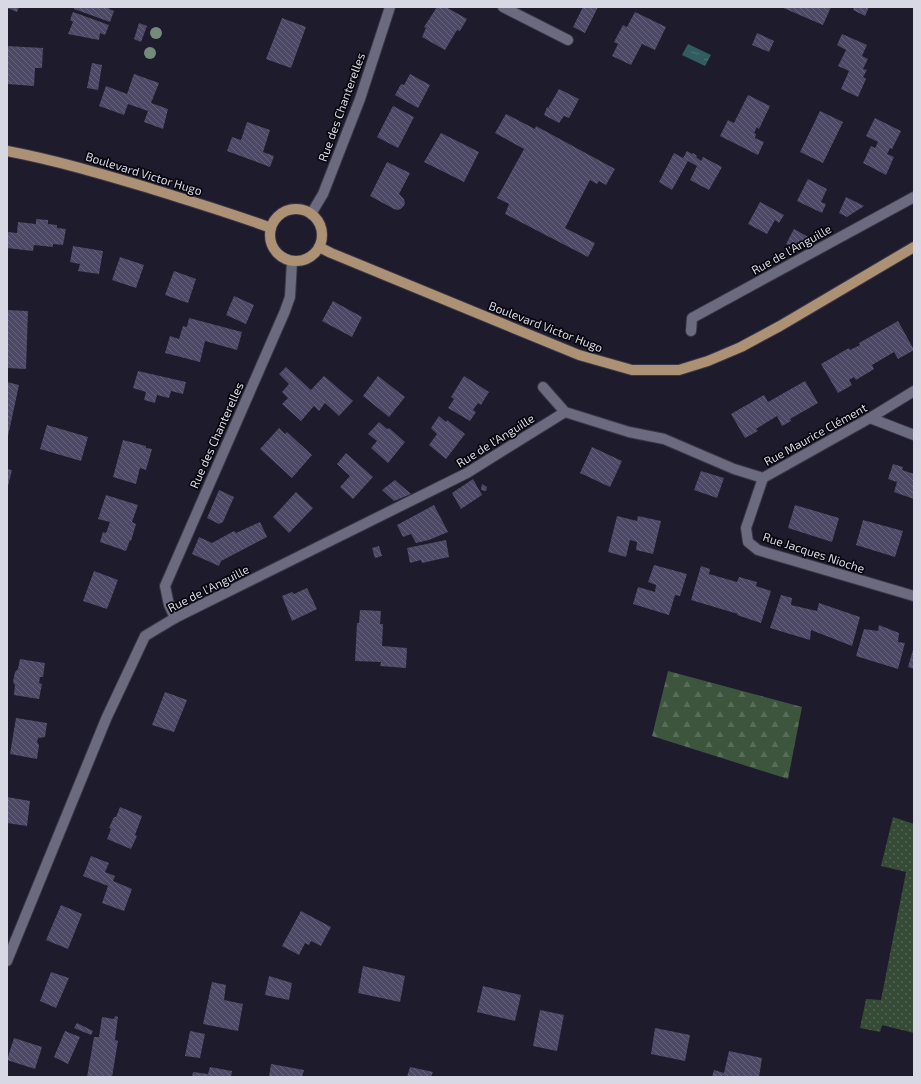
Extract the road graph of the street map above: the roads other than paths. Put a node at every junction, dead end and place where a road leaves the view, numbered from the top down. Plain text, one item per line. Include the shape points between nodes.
1 (390, 7) edge
2 (503, 7) edge
3 (568, 40) dead end
4 (7, 151) edge
5 (914, 197) edge
6 (311, 214) junction
7 (271, 228) junction
8 (319, 247) junction
9 (914, 247) edge
10 (292, 261) junction
11 (691, 331) dead end
12 (542, 387) dead end
13 (914, 391) edge
14 (565, 412) junction
15 (870, 418) junction
16 (914, 434) edge
17 (763, 478) junction
18 (914, 596) edge
19 (175, 618) junction
20 (7, 961) edge

1 - 6 street, Rue des Chanterelles via 360,99 323,194
2 - 3 street
4 - 7 main road, Boulevard Victor Hugo via 101,174
5 - 11 street, Rue de l'Anguille via 692,318
6 - 7 main road via 299,209 287,210 274,220
6 - 8 main road via 322,232
7 - 10 main road via 270,237 277,253
8 - 9 main road, Boulevard Victor Hugo via 578,355 632,370 679,370 741,347
8 - 10 main road via 308,258
10 - 19 street, Rue des Chanterelles via 290,297 285,311 165,586
12 - 14 street
13 - 15 street, Rue Maurice Clément
14 - 17 street, Rue Maurice Clément via 628,432 664,439 734,469
14 - 19 street, Rue de l'Anguille via 467,473
15 - 16 street
15 - 17 street, Rue Maurice Clément
17 - 18 street, Rue Jacques Nioche via 746,528 748,542 758,550
19 - 20 street, Rue de l'Anguille via 145,636 106,719

